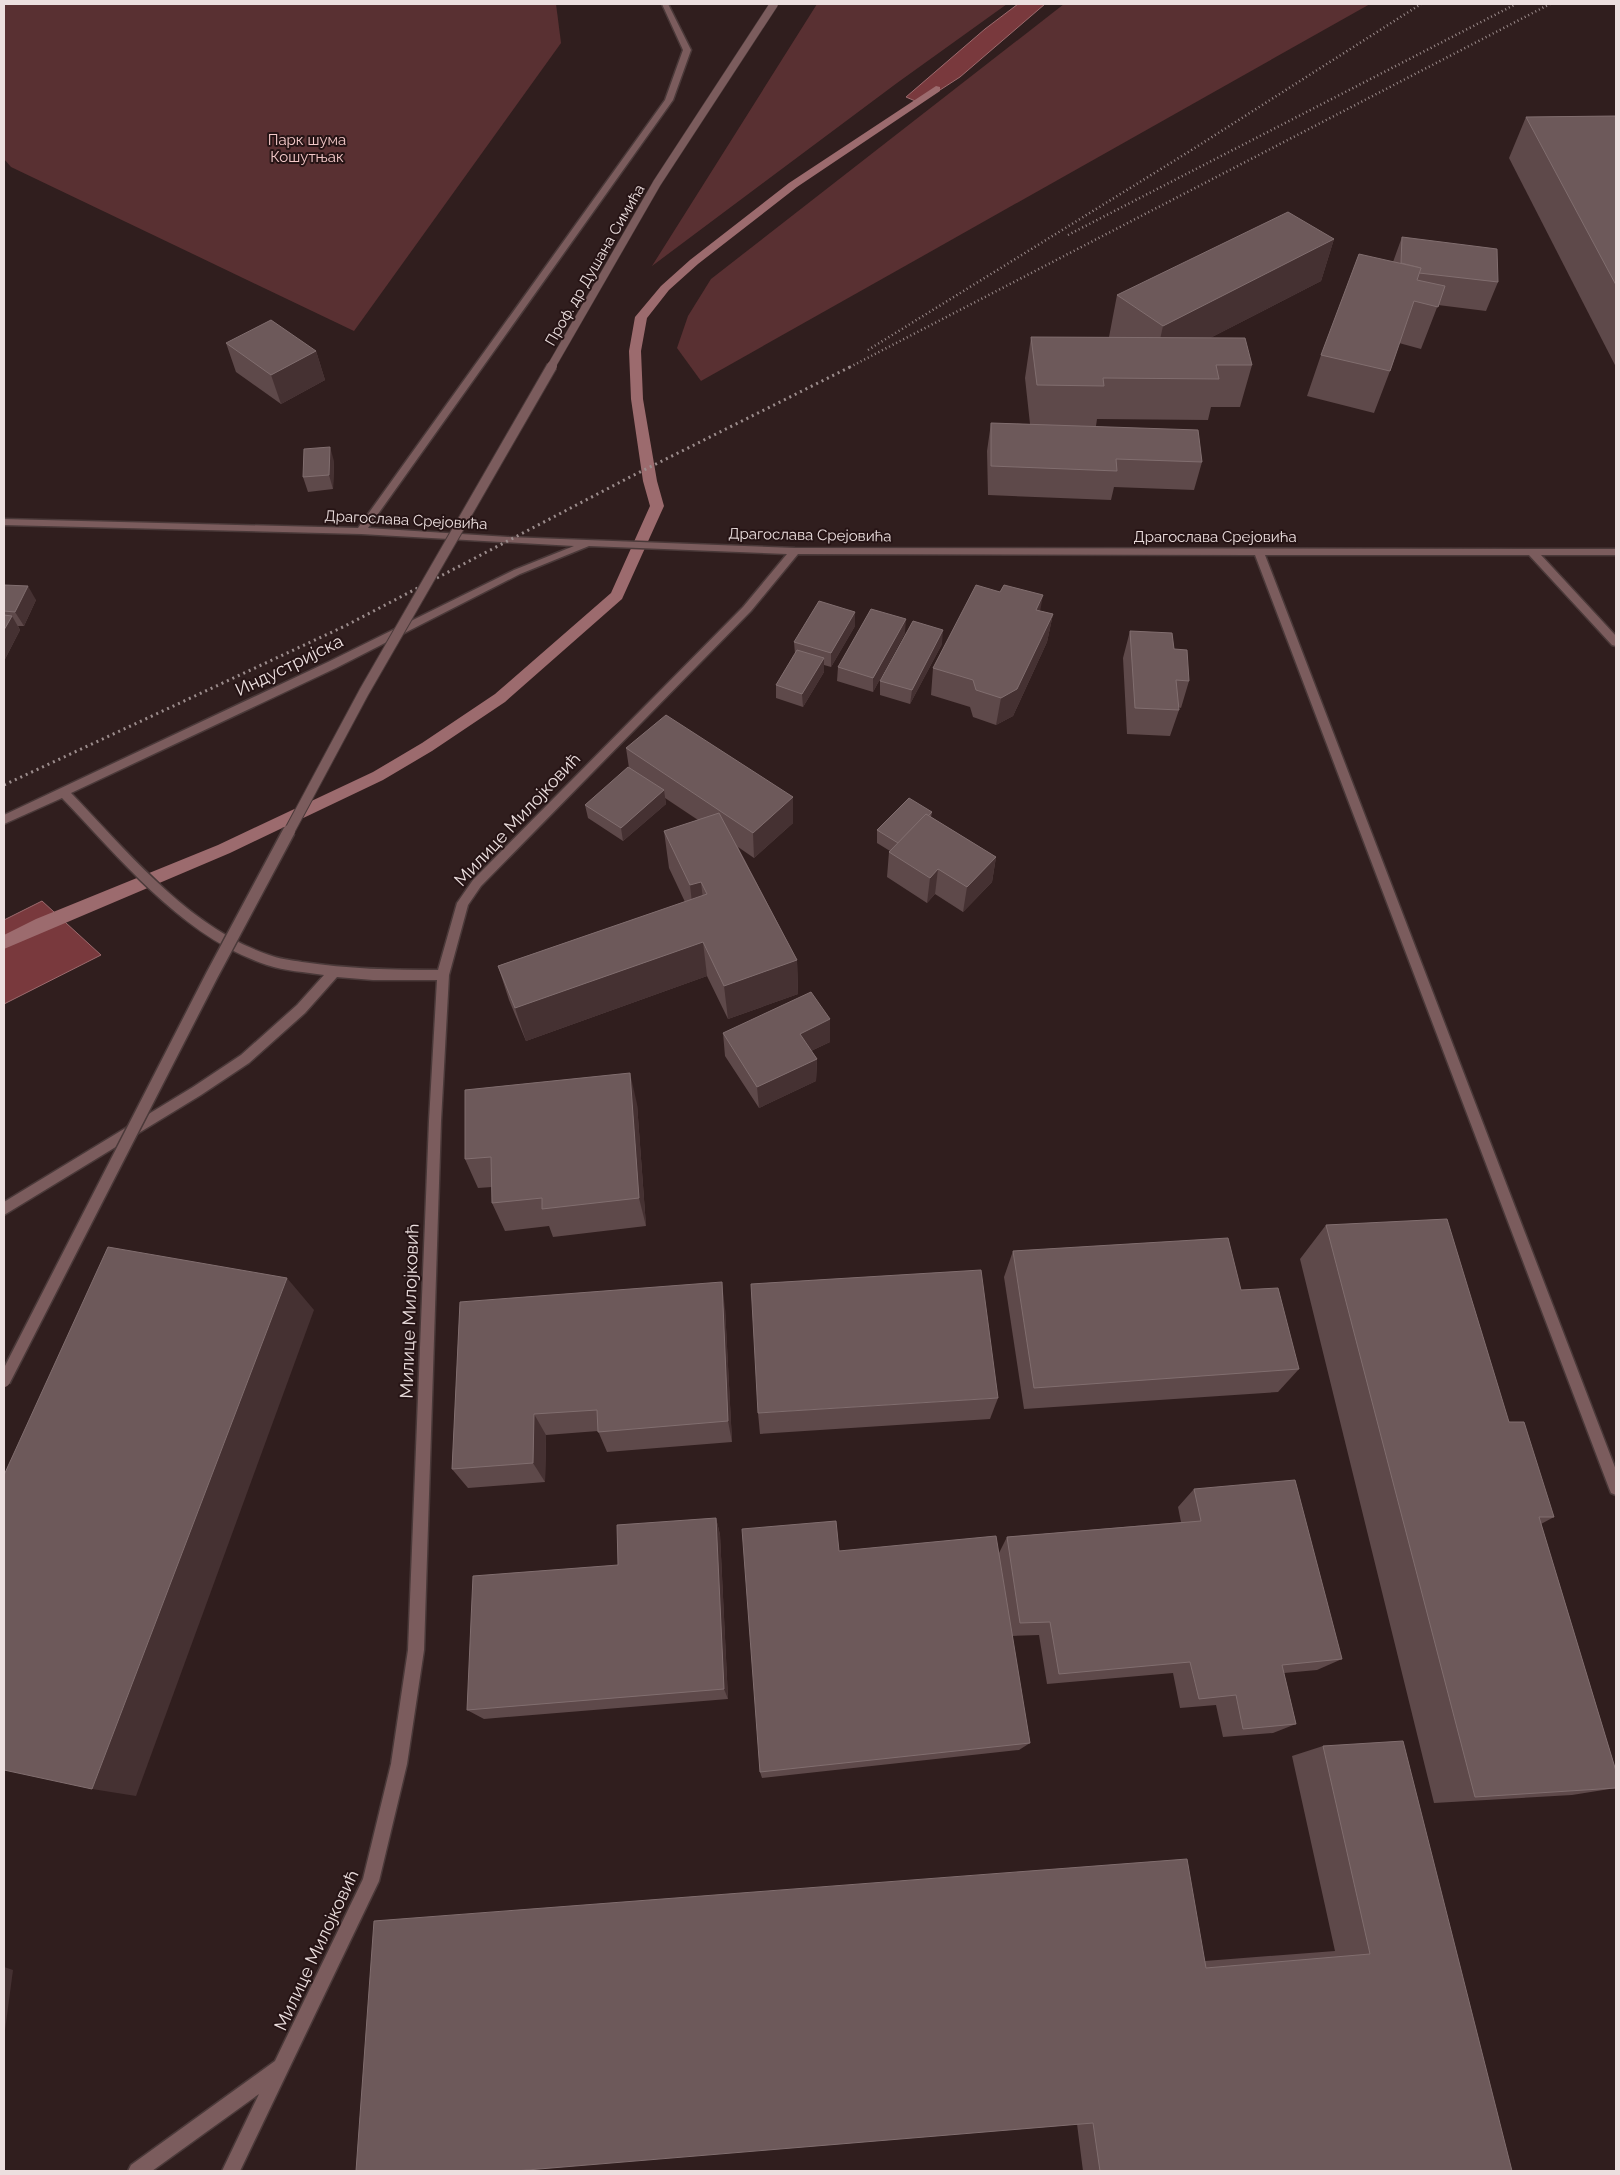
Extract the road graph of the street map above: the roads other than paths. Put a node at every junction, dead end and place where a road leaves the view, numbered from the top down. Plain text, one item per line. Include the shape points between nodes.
1 (665, 4) edge
2 (774, 4) edge
3 (4, 522) edge
4 (360, 531) junction
5 (590, 544) junction
6 (795, 551) junction
7 (1259, 552) junction
8 (1532, 552) junction
9 (1616, 552) edge
10 (1616, 642) edge
11 (63, 792) junction
12 (4, 820) edge
13 (334, 972) junction
14 (443, 975) junction
15 (4, 1209) edge
16 (4, 1381) edge
17 (1616, 1488) edge
18 (283, 2066) junction
19 (137, 2171) edge
20 (231, 2171) edge

1 - 4 street via 687,50 669,100
2 - 16 street, Проф. др Душана Симића, bridge via 658,183 364,692 212,975
3 - 4 street, Драгослава Срејовића
4 - 5 street, Драгослава Срејовића
5 - 6 street, Драгослава Срејовића
5 - 11 street, Индустријска via 517,572 332,665
6 - 7 street, Драгослава Срејовића
6 - 14 street, Милице Милојковић via 747,609 477,884 463,903
7 - 8 street, Драгослава Срејовића
7 - 17 street
8 - 9 street, Драгослава Срејовића
8 - 10 street
11 - 12 street, Индустријска
11 - 13 street via 168,900 216,934 244,951 270,961
13 - 14 street
13 - 15 street via 301,1009 245,1059 197,1092
14 - 18 street, Милице Милојковић via 416,1650 408,1707 399,1764 372,1881
18 - 19 street
18 - 20 street, Милице Милојковић

